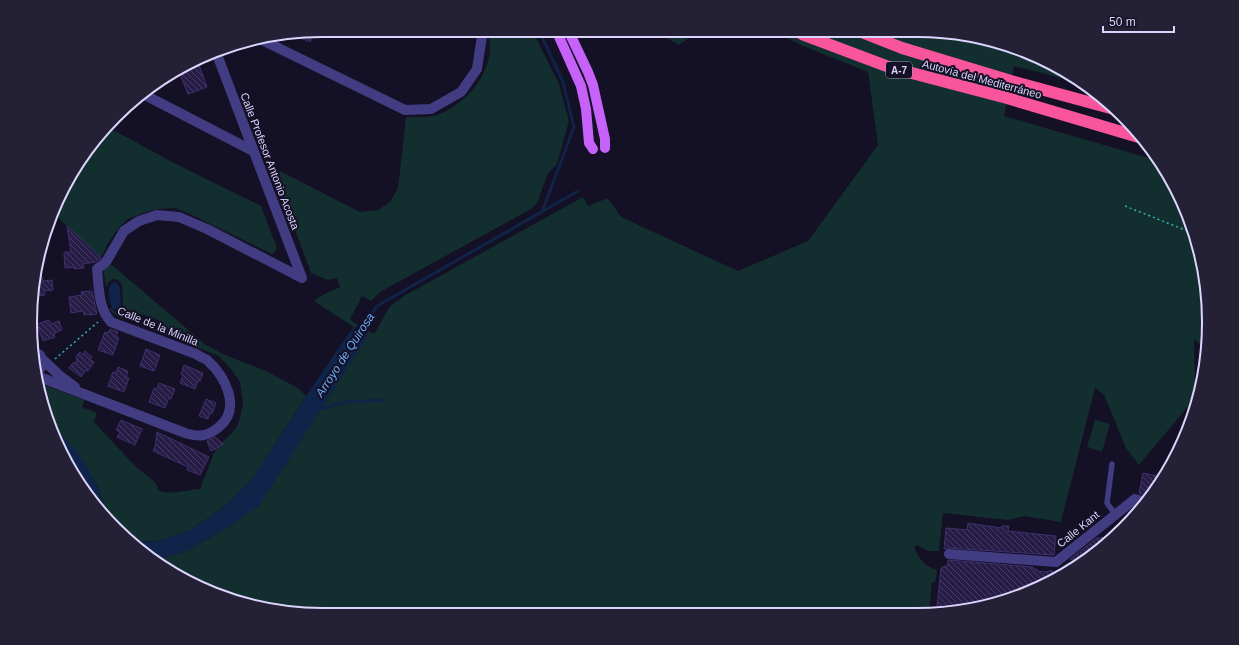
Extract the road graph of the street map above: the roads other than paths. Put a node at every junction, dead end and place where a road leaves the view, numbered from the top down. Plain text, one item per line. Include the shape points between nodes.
1 (482, 37) edge
2 (559, 37) edge
3 (571, 37) edge
4 (809, 37) edge
5 (876, 37) edge
6 (266, 42) edge
7 (218, 57) edge
8 (147, 97) edge
9 (1102, 106) edge
10 (1132, 135) edge
11 (605, 148) joint
12 (593, 149) joint
13 (253, 151) junction
14 (302, 278) joint
15 (39, 354) edge
16 (42, 359) junction
17 (40, 368) edge
18 (42, 378) edge
19 (92, 397) junction
20 (1112, 464) dead end
21 (1140, 500) edge
22 (1115, 514) junction
23 (949, 554) dead end

1 - 6 street via 477,69 461,92 431,109 405,110
2 - 12 main road via 581,86 589,143
3 - 11 main road via 593,85
4 - 10 highway, Autovía del Mediterráneo / A-7 via 889,67
5 - 9 highway, Autovía del Mediterráneo / A-7 via 902,48
7 - 13 street, Calle Profesor Antonio Acosta
8 - 13 street
11 - 12 street
13 - 14 street, Calle Profesor Antonio Acosta
14 - 19 street, Calle de la Minilla via 179,217 157,215 139,221 124,231 106,262 97,269 101,306 105,316 111,322 206,360 227,386 230,414 214,431 197,436
15 - 16 street, Calle de la Minilla
16 - 17 street
16 - 19 street, Calle de la Minilla via 70,384
18 - 19 street, Calle de la Minilla
20 - 22 lane via 1107,503
21 - 22 street, Calle Kant via 1135,499
22 - 23 street, Calle Kant via 1056,562

